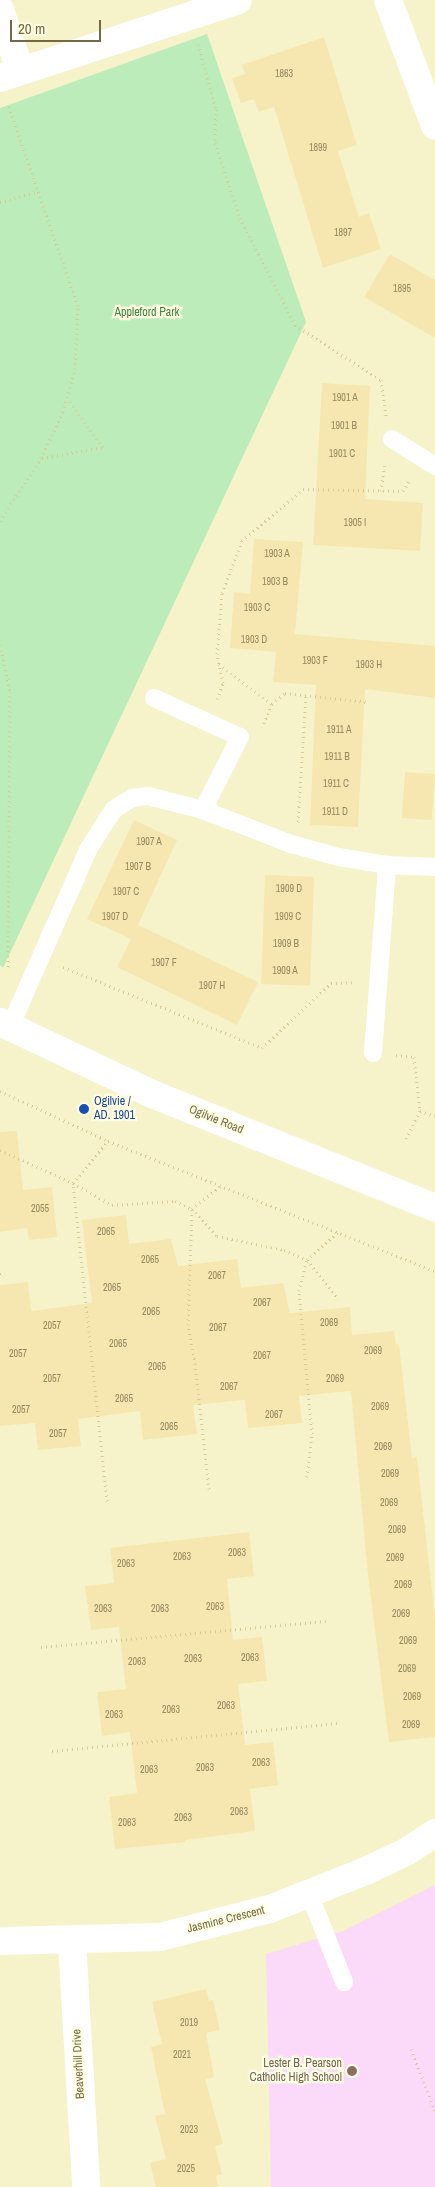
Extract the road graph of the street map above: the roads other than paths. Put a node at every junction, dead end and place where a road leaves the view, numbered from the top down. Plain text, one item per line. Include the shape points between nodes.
1 (238, 0) edge
2 (388, 0) edge
3 (0, 10) edge
4 (9, 82) edge
5 (435, 126) edge
6 (389, 440) road end
7 (429, 462) edge
8 (154, 698) dead end
9 (204, 810) junction
10 (387, 866) junction
11 (435, 867) edge
12 (5, 1025) edge
13 (373, 1053) road end
14 (435, 1208) edge
15 (435, 1833) edge
16 (309, 1893) junction
17 (0, 1941) edge
18 (72, 1941) junction
19 (344, 1982) dead end
20 (86, 2187) edge

1 - 4 street
2 - 5 street
3 - 4 street
6 - 7 lane
8 - 9 lane via 240,737
9 - 10 lane via 291,844
9 - 12 lane via 148,796 132,798 114,809 89,848
10 - 11 lane
10 - 13 lane
12 - 14 street, Ogilvie Road via 152,1094
15 - 16 street, Jasmine Crescent via 382,1864
16 - 18 street, Jasmine Crescent via 270,1909 160,1937
16 - 19 lane
17 - 18 street, Jasmine Crescent
18 - 20 street, Beaverhill Drive

